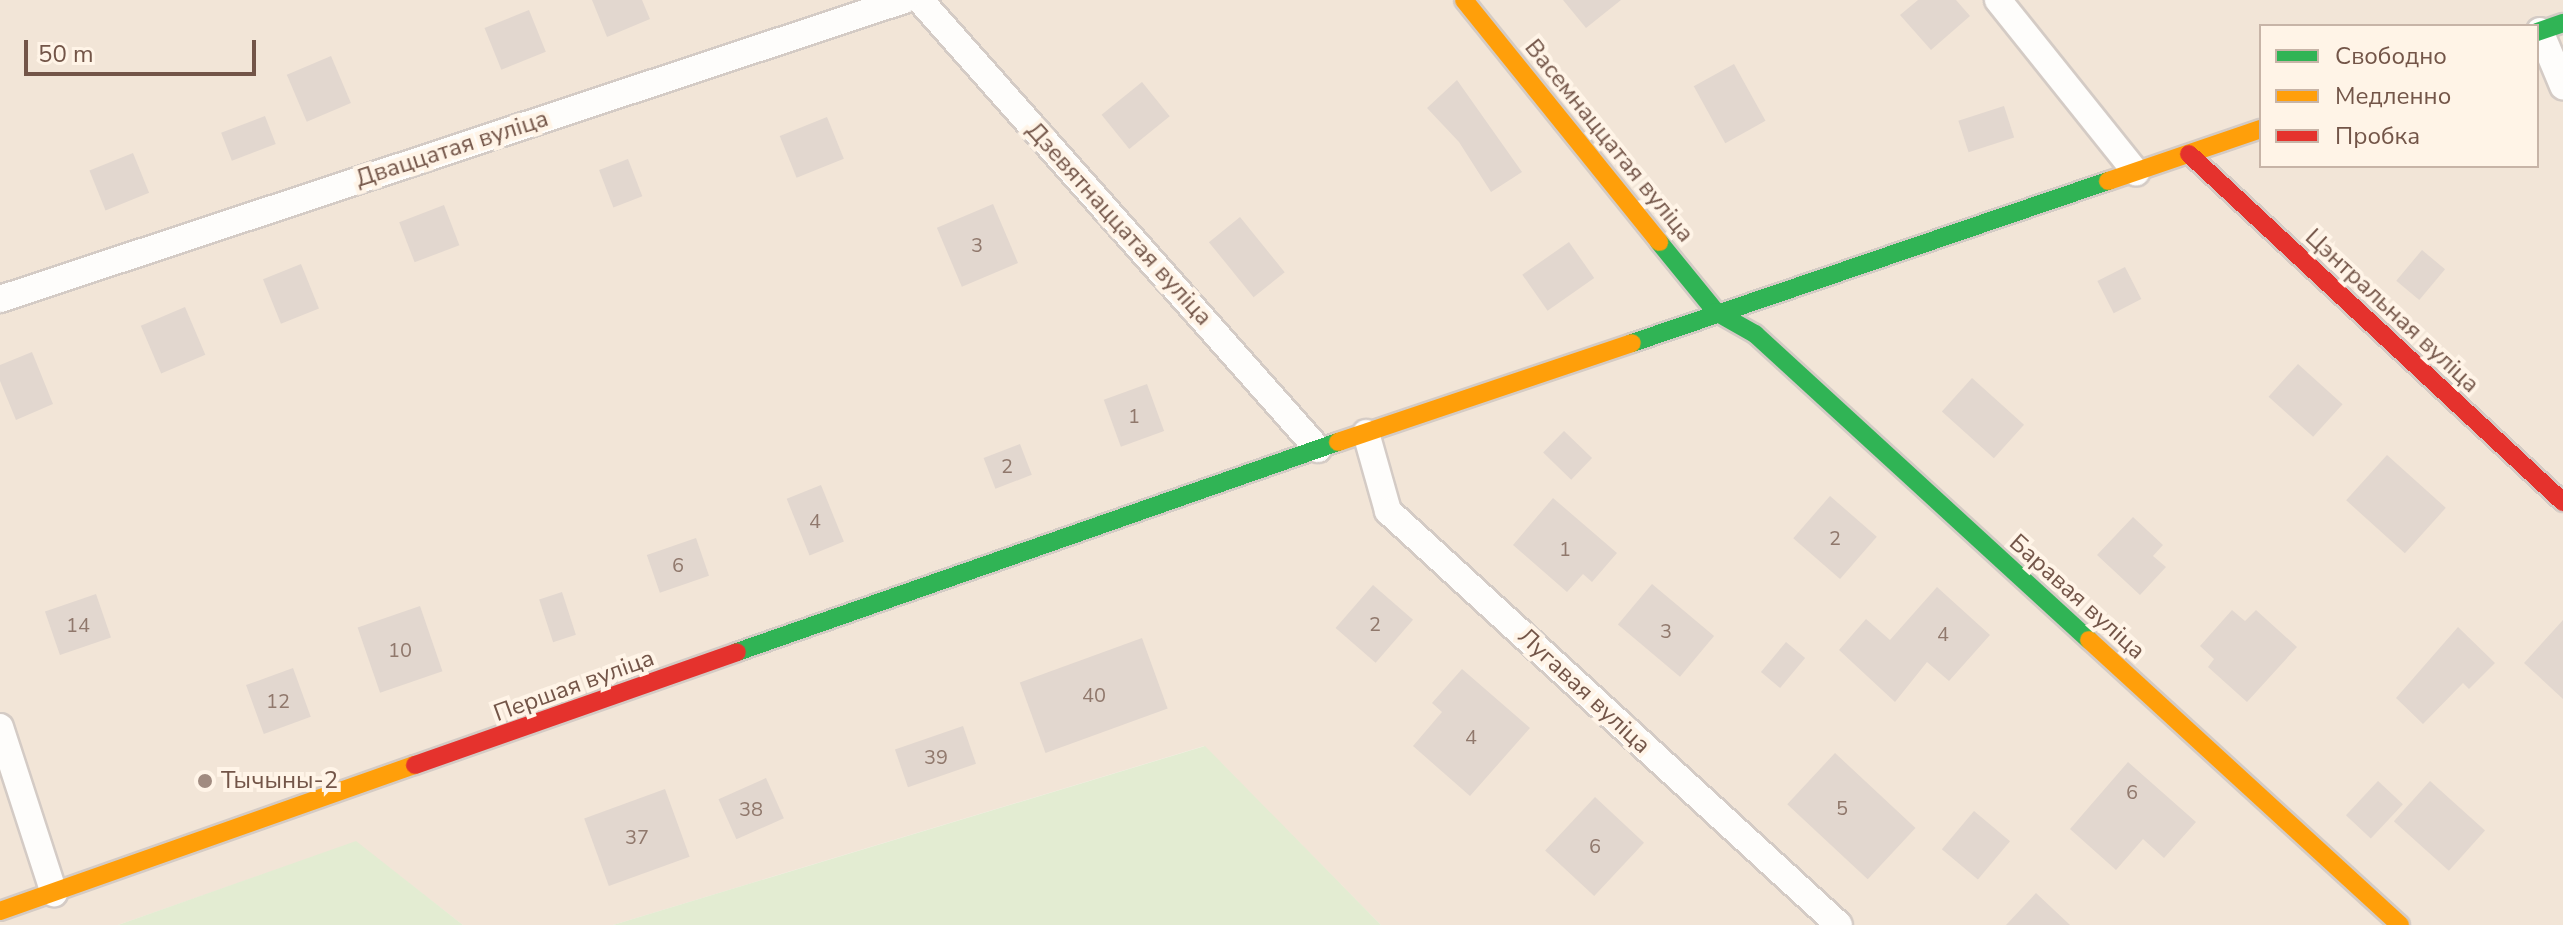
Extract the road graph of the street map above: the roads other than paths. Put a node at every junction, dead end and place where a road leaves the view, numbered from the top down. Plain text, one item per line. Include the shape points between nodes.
1 (904, 0) edge
2 (920, 0) edge
3 (1464, 0) edge
4 (1998, 0) edge
5 (2547, 29) edge
6 (2563, 86) edge
7 (2259, 130) edge
8 (2189, 154) junction
9 (2136, 172) junction
10 (0, 299) edge
11 (1716, 312) junction
12 (1366, 433) junction
13 (1318, 449) junction
14 (2563, 502) edge
15 (0, 727) edge
16 (54, 893) junction
17 (0, 911) edge
18 (1839, 925) edge
19 (2400, 925) edge

1 - 10 street, Дваццатая вуліца
2 - 13 street, Дзевятнаццатая вуліца
3 - 11 main road, Васемнаццатая вуліца
4 - 9 street
5 - 6 street
7 - 8 main road, Першая вуліца
8 - 9 main road, Першая вуліца
8 - 14 main road, Цэнтральная вуліца
9 - 11 main road, Першая вуліца
11 - 12 main road, Першая вуліца
11 - 19 main road, Баравая вуліца via 1755,334
12 - 13 main road, Першая вуліца
12 - 18 street, Лугавая вуліца via 1388,511
13 - 16 main road, Першая вуліца
15 - 16 street
16 - 17 main road, Першая вуліца

